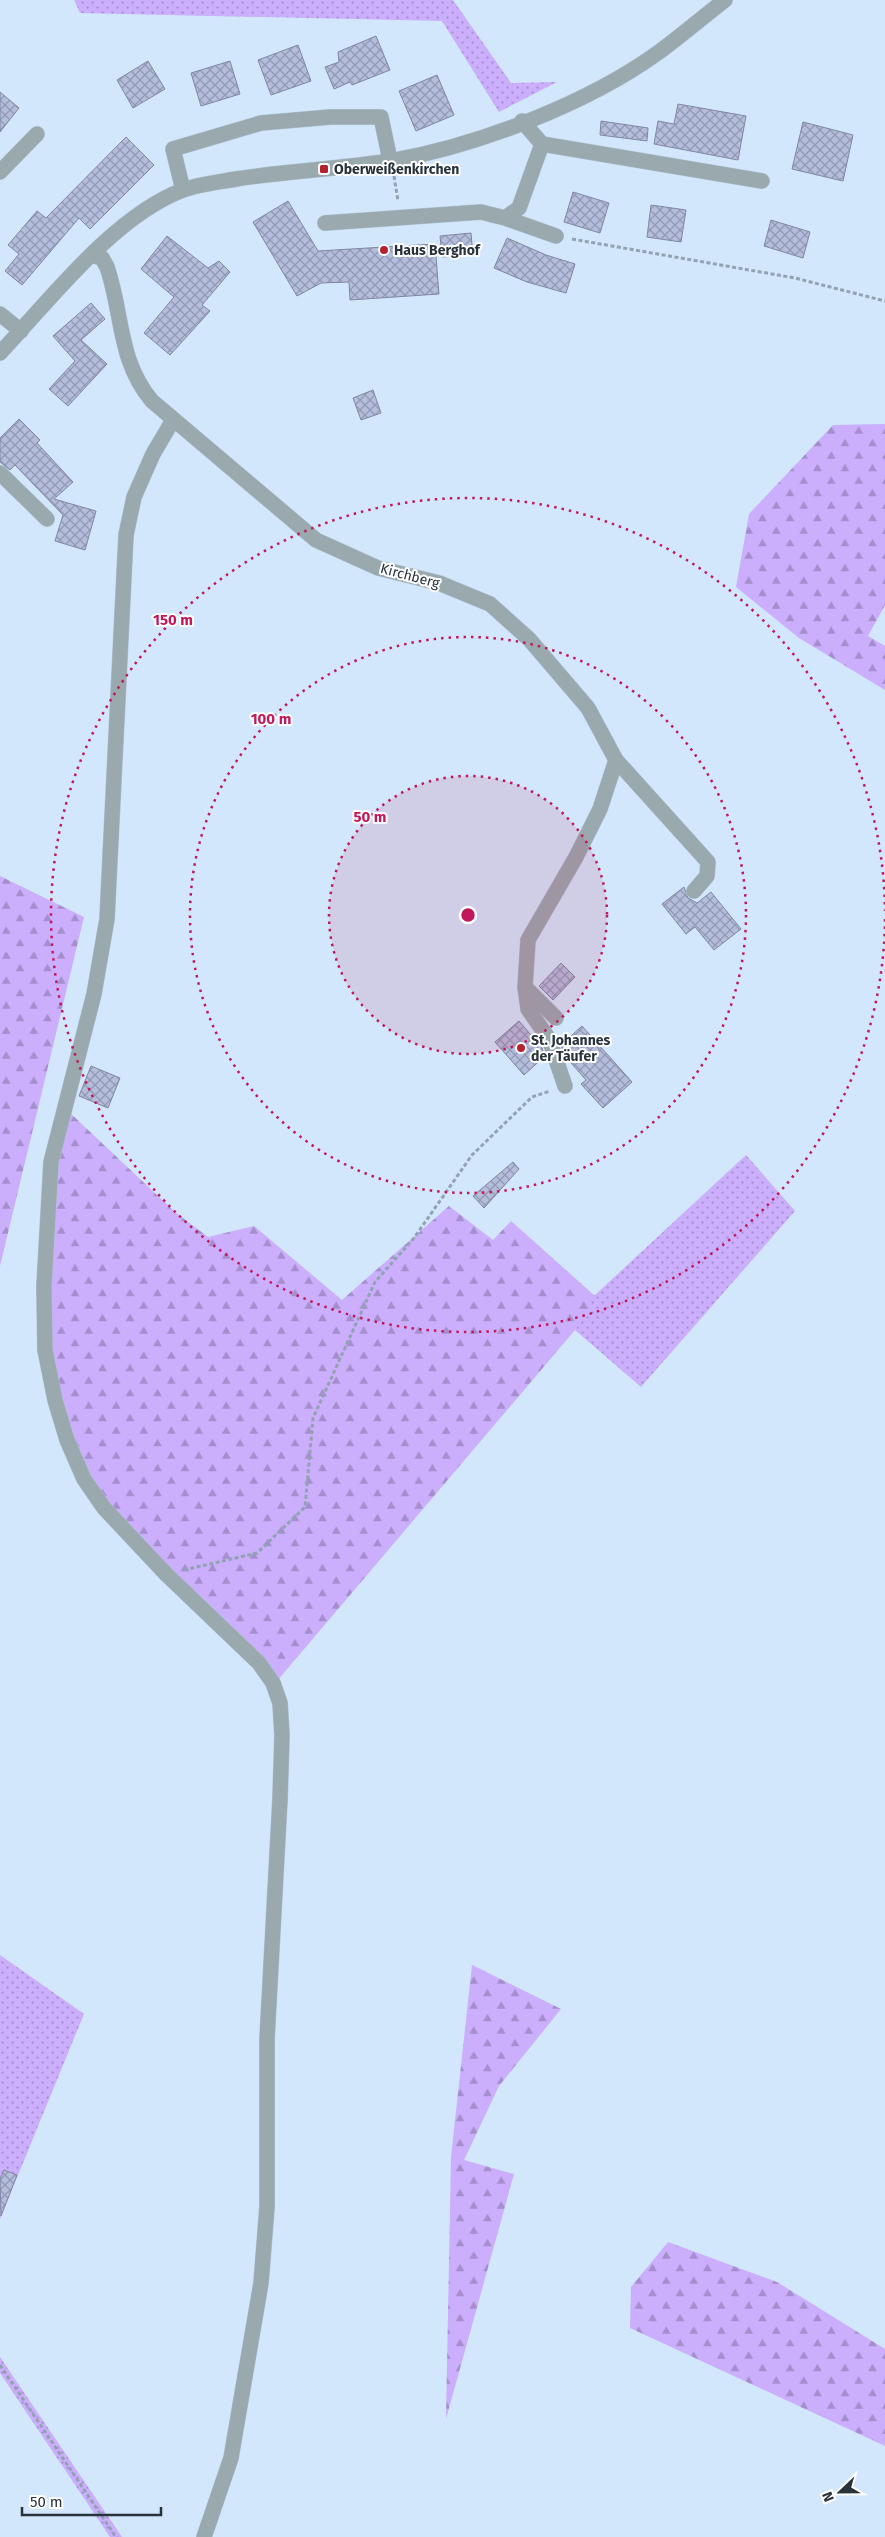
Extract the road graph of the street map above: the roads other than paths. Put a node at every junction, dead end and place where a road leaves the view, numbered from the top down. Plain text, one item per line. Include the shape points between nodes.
1 (725, 0) edge
2 (522, 121) junction
3 (37, 134) dead end
4 (542, 144) junction
5 (392, 168) junction
6 (0, 172) edge
7 (762, 181) dead end
8 (184, 190) junction
9 (505, 218) junction
10 (325, 223) dead end
11 (556, 236) road end
12 (91, 255) junction
13 (0, 314) edge
14 (21, 331) junction
15 (0, 353) edge
16 (173, 420) junction
17 (0, 473) edge
18 (47, 519) dead end
19 (616, 760) junction
20 (694, 891) dead end
21 (525, 987) junction
22 (556, 1018) dead end
23 (565, 1086) road end
24 (204, 2537) edge

1 - 2 street via 658,52 601,87
2 - 4 street
2 - 5 street
3 - 6 street
4 - 7 street
4 - 9 street via 519,208
5 - 8 street via 267,174
5 - 8 street via 381,116 261,123 173,149
8 - 12 street via 144,211
9 - 10 street via 481,212
9 - 11 street
12 - 14 street
12 - 16 street, Kirchberg via 102,258 107,267 134,377 152,401
13 - 14 street
14 - 15 street
16 - 19 street, Kirchberg via 316,540 378,568 439,583 490,604 529,639 588,708
16 - 24 street via 134,497 126,535 107,919 94,994 51,1162 44,1286 46,1350 55,1400 66,1440 84,1479 104,1508 166,1574 259,1663 273,1683 280,1704 282,1735 267,2039 267,2207 261,2283 231,2458
17 - 18 street
19 - 20 street, Kirchberg via 708,862 707,876
19 - 21 street via 600,809 528,940
21 - 22 street
21 - 23 street via 528,1009 548,1039

